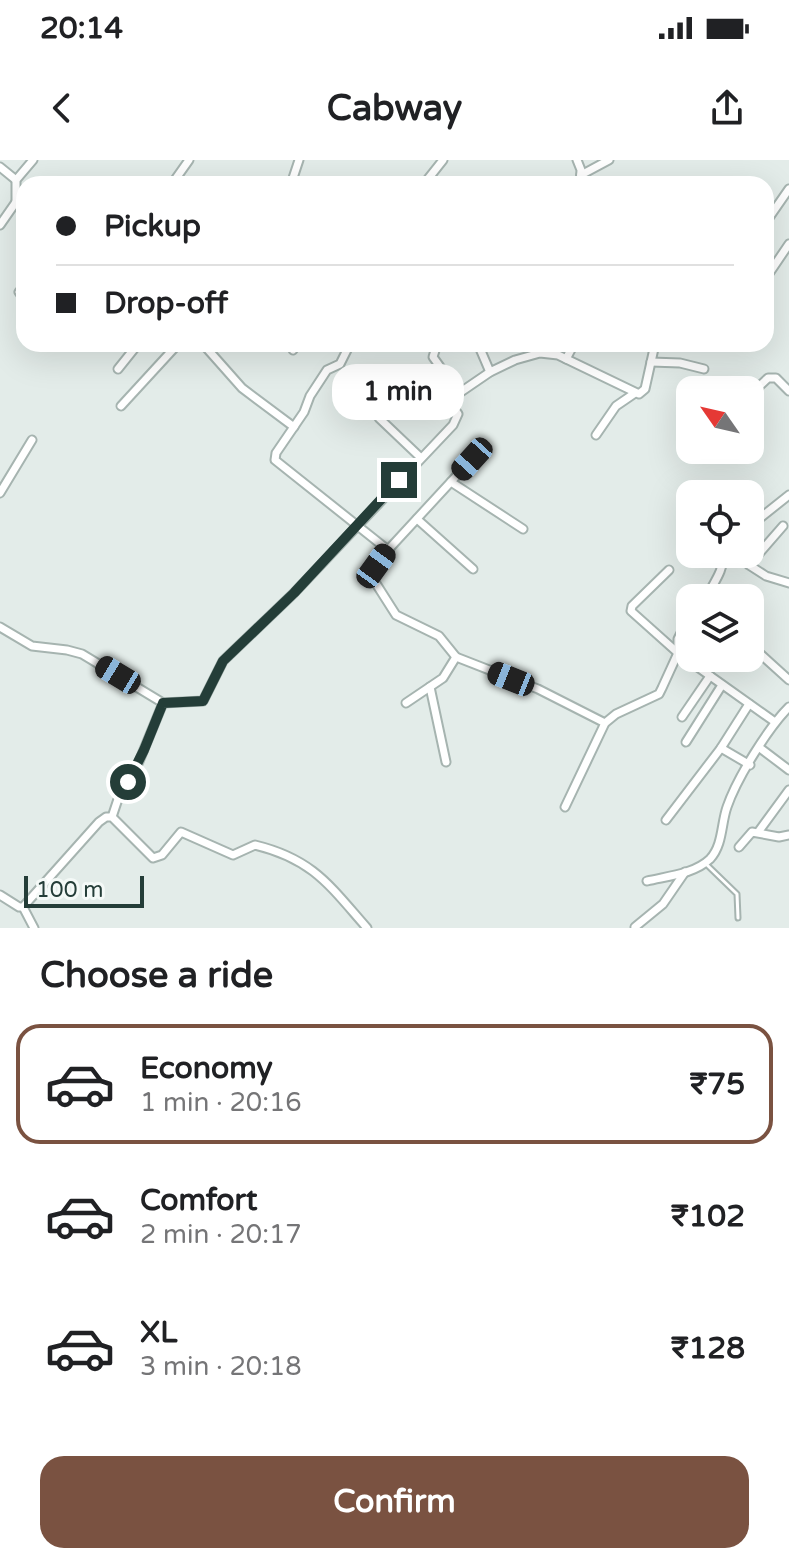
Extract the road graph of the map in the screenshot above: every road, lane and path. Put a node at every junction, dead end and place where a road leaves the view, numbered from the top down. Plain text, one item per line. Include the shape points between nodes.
1 (33, 160) edge
2 (443, 160) edge
3 (609, 160) edge
4 (0, 167) edge
5 (19, 176) edge
6 (430, 176) edge
7 (585, 176) edge
8 (16, 180) joint
9 (789, 189) edge
10 (16, 202) joint
11 (774, 211) edge
12 (0, 225) edge
13 (789, 244) edge
14 (774, 266) edge
15 (132, 352) edge
16 (171, 352) edge
17 (210, 352) edge
18 (346, 352) edge
19 (435, 352) edge
20 (481, 352) edge
21 (570, 352) edge
22 (653, 352) edge
23 (566, 359) junction
24 (651, 362) junction
25 (118, 369) dead end
26 (704, 369) dead end
27 (490, 372) junction
28 (764, 382) edge
29 (789, 391) edge
30 (459, 393) junction
31 (635, 393) junction
32 (121, 406) dead end
33 (379, 418) dead end
34 (294, 427) junction
35 (596, 435) dead end
36 (32, 440) dead end
37 (420, 457) junction
38 (472, 459) dead end
39 (451, 482) junction
40 (0, 493) edge
41 (789, 495) edge
42 (764, 515) edge
43 (417, 519) junction
44 (357, 526) junction
45 (783, 526) dead end
46 (523, 529) dead end
47 (388, 550) junction
48 (473, 569) dead end
49 (669, 570) dead end
50 (789, 583) edge
51 (0, 627) edge
52 (676, 651) edge
53 (456, 657) junction
54 (676, 657) edge
55 (764, 657) edge
56 (704, 672) edge
57 (710, 676) junction
58 (789, 680) edge
59 (722, 685) junction
60 (430, 687) junction
61 (163, 703) junction
62 (406, 703) dead end
63 (749, 704) junction
64 (789, 707) edge
65 (682, 717) dead end
66 (775, 722) junction
67 (605, 723) junction
68 (686, 742) dead end
69 (721, 748) junction
70 (760, 748) junction
71 (446, 762) dead end
72 (750, 765) junction
73 (789, 770) edge
74 (789, 790) edge
75 (565, 807) dead end
76 (112, 817) junction
77 (666, 820) dead end
78 (759, 831) junction
79 (789, 835) edge
80 (739, 847) dead end
81 (705, 863) junction
82 (685, 872) junction
83 (647, 881) dead end
84 (0, 895) edge
85 (23, 907) junction
86 (738, 918) dead end
87 (635, 927) edge
88 (34, 928) edge
89 (367, 928) edge

1 - 5 street
2 - 6 street
3 - 7 street
4 - 8 street
8 - 10 street
9 - 11 street
10 - 12 street
13 - 14 street
15 - 25 street
16 - 32 street
17 - 34 street via 252,398
18 - 34 street via 340,364 327,370
19 - 30 street
20 - 27 street
21 - 23 street
22 - 24 street
23 - 27 street via 540,353
23 - 31 street
24 - 26 street
24 - 31 street via 645,389
27 - 30 street
28 - 29 street via 776,378
30 - 37 street via 449,401 457,420
31 - 35 street via 616,406
33 - 37 street
34 - 44 street via 275,460
36 - 40 street
37 - 44 street
38 - 39 street
39 - 43 street
39 - 46 street
41 - 42 street
43 - 47 street
43 - 48 street
44 - 47 street
44 - 61 street via 223,661 203,701
45 - 50 street via 749,565
47 - 53 street via 374,577 393,611 439,636
49 - 52 street via 631,611
51 - 61 street via 32,646 82,654
53 - 60 street
53 - 67 street
54 - 67 street via 659,694
55 - 58 street
56 - 57 street
57 - 59 street
57 - 65 street
59 - 63 street
59 - 68 street
60 - 62 street
60 - 71 street
61 - 76 street
63 - 66 street
63 - 69 street
64 - 66 street
66 - 70 street
67 - 75 street
69 - 72 street
69 - 77 street
70 - 72 street
70 - 73 street
72 - 81 street via 728,805 719,843
74 - 78 street
76 - 85 street via 99,822
76 - 89 street via 153,858 181,832 233,855 255,845 286,856 318,872
78 - 79 street
78 - 80 street
81 - 82 street
81 - 86 lane via 737,894
82 - 83 street
82 - 87 street via 663,904
84 - 85 street
85 - 88 street

